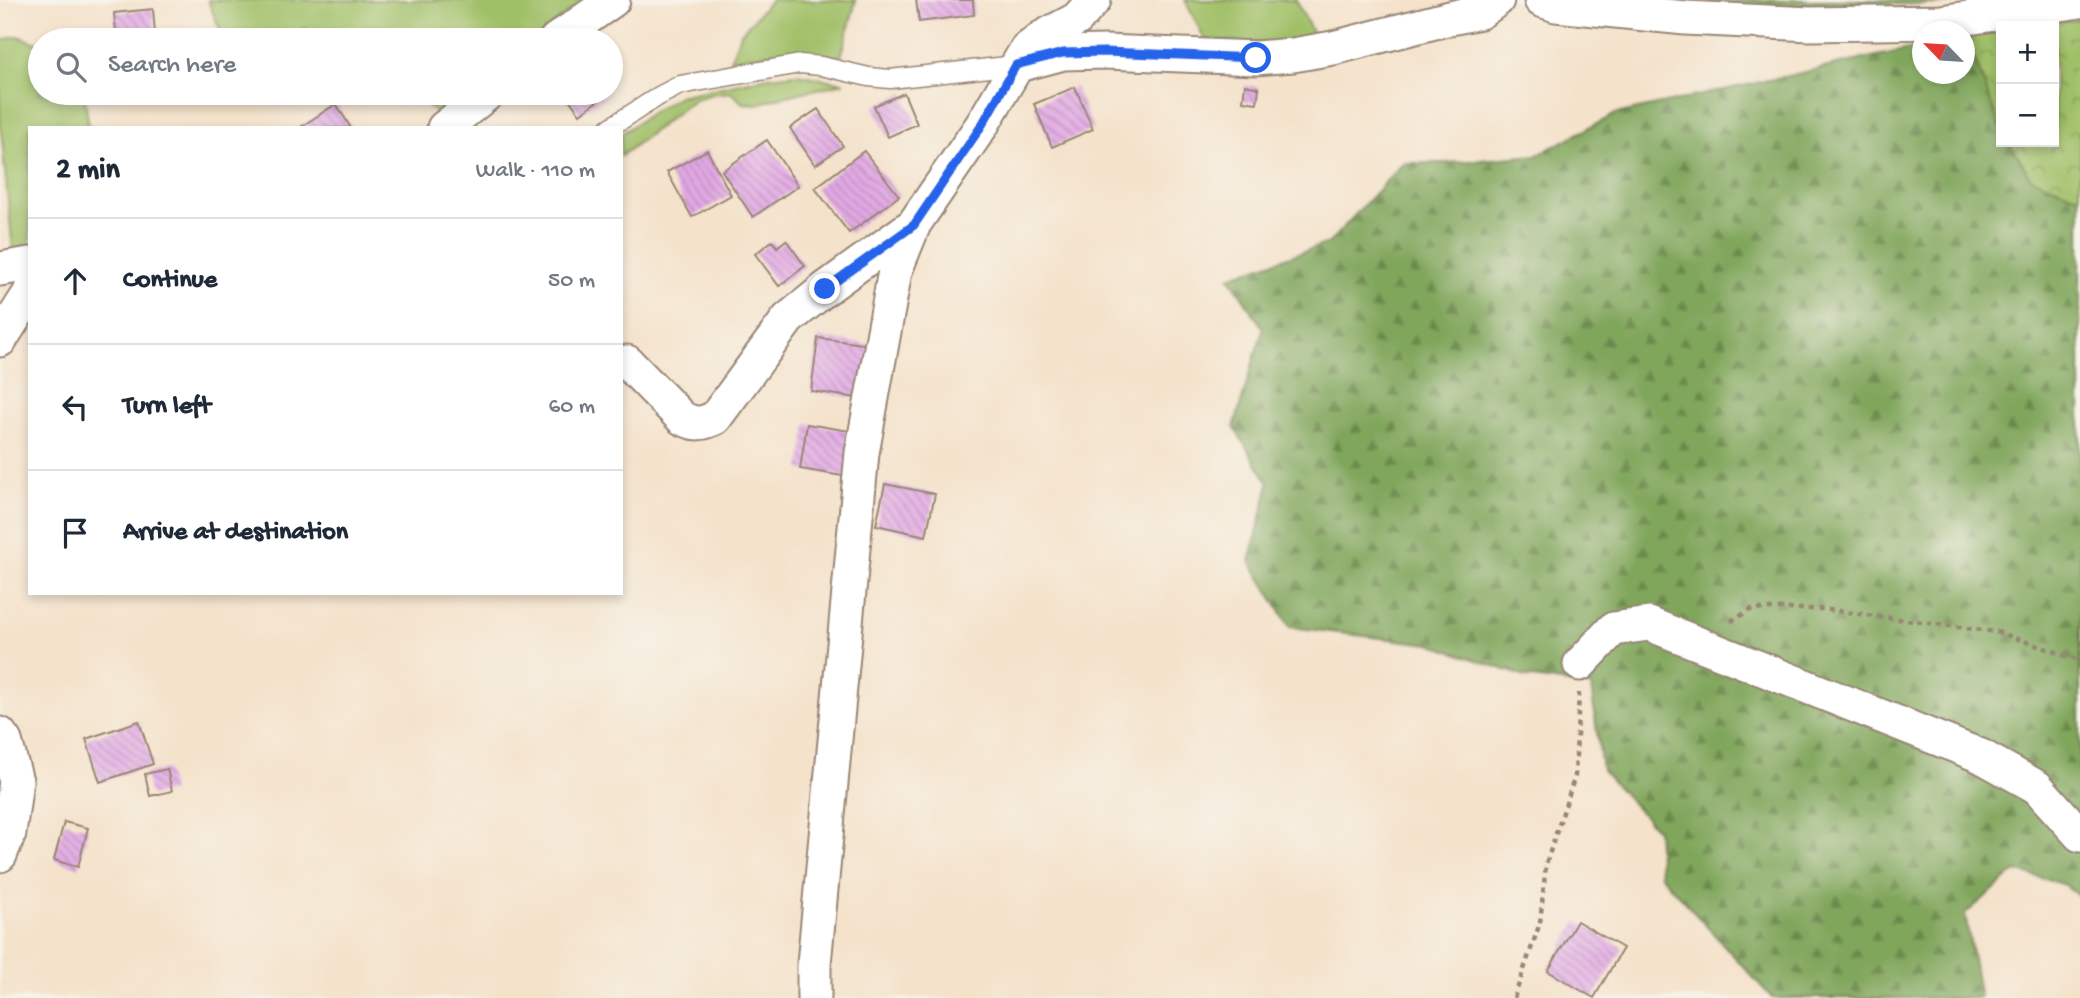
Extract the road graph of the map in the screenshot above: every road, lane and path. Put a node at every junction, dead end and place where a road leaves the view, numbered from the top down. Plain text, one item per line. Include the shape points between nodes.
1 (612, 0) edge
2 (1094, 0) edge
3 (1497, 0) edge
4 (1541, 0) edge
5 (2080, 1) edge
6 (573, 28) edge
7 (1016, 65) junction
8 (473, 105) edge
9 (447, 126) edge
10 (612, 126) edge
11 (914, 225) junction
12 (28, 264) edge
13 (0, 269) edge
14 (28, 296) edge
15 (0, 340) edge
16 (627, 362) dead end
17 (1693, 643) junction
18 (2080, 660) edge
19 (1580, 664) joint
20 (0, 734) edge
21 (2080, 835) edge
22 (0, 855) edge
23 (814, 998) edge
24 (1514, 998) edge

1 - 6 street
2 - 7 street via 1077,19 1026,50
3 - 7 street via 1480,12 1293,55 1063,53
4 - 5 street via 1658,16 1810,24 1941,22
7 - 10 lane via 890,79 800,64 680,85
7 - 11 street via 982,125
8 - 9 street
11 - 16 street via 788,319 715,418 691,423 682,418
11 - 23 street via 895,271 862,453
12 - 13 street
14 - 15 street
17 - 18 path via 1752,609 1822,609 1997,632
17 - 19 street via 1649,624 1613,629
17 - 21 street via 1981,756 2037,787
19 - 24 path via 1575,776 1546,864 1540,923
20 - 22 street via 16,781 9,833

